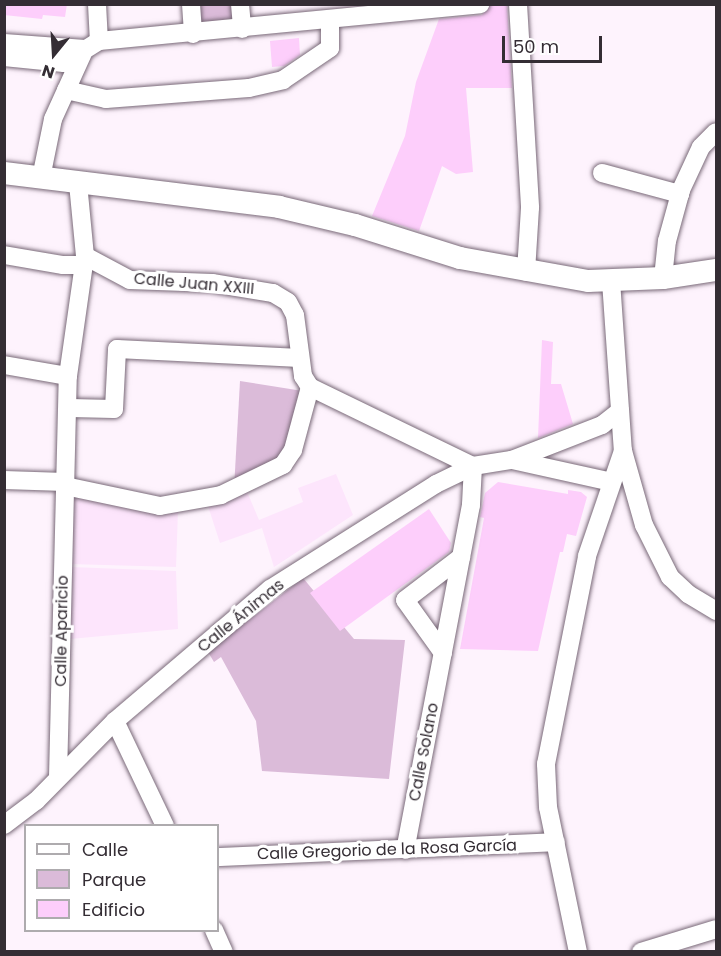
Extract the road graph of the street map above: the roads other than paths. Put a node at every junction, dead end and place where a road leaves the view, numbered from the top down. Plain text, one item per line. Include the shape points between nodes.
1 (97, 4) edge
2 (109, 4) edge
3 (191, 4) edge
4 (240, 4) edge
5 (480, 4) edge
6 (518, 4) edge
7 (384, 10) edge
8 (330, 22) junction
9 (242, 29) junction
10 (193, 34) junction
11 (4, 44) edge
12 (99, 44) junction
13 (4, 57) edge
14 (66, 90) junction
15 (717, 132) edge
16 (4, 173) edge
17 (602, 173) dead end
18 (41, 178) junction
19 (78, 183) junction
20 (680, 194) junction
21 (4, 255) edge
22 (84, 260) junction
23 (717, 270) edge
24 (526, 272) junction
25 (663, 278) junction
26 (611, 281) junction
27 (300, 358) junction
28 (4, 365) edge
29 (68, 376) junction
30 (310, 387) junction
31 (70, 408) junction
32 (620, 411) junction
33 (624, 451) junction
34 (512, 460) junction
35 (473, 466) junction
36 (4, 480) edge
37 (612, 482) junction
38 (65, 484) junction
39 (461, 557) junction
40 (717, 611) edge
41 (443, 653) junction
42 (115, 721) junction
43 (58, 777) junction
44 (165, 824) edge
45 (4, 825) edge
46 (556, 842) junction
47 (405, 850) junction
48 (219, 857) edge
49 (717, 929) edge
50 (215, 932) edge
51 (224, 951) edge
52 (578, 951) edge
53 (641, 951) edge

1 - 12 street
2 - 12 street
3 - 10 street
4 - 9 street
5 - 7 street
6 - 24 street via 530,208
7 - 8 street
8 - 9 street
8 - 14 street via 330,48 301,70 249,88 106,99
9 - 10 street
10 - 12 street
11 - 12 street
12 - 13 street via 64,63
12 - 14 street
14 - 18 street via 53,119
15 - 20 street via 700,147
16 - 18 main road
17 - 20 street
18 - 19 main road
19 - 22 street
19 - 24 main road via 279,207 355,225 460,258
20 - 25 street via 667,241
21 - 22 street via 63,266
22 - 27 street, Calle Juan XXIII via 130,280 212,283 273,293 288,302 295,315
22 - 29 street, Calle Aparicio
23 - 25 main road
24 - 26 main road
25 - 26 main road
26 - 32 street
27 - 30 street, Calle Juan XXIII via 303,376
27 - 31 street via 117,349 114,409
28 - 29 street
29 - 31 street, Calle Aparicio
30 - 35 street
30 - 38 street via 293,450 283,465 221,495 160,506
31 - 38 street, Calle Aparicio
32 - 33 street
32 - 34 street, Calle Ánimas via 602,425
33 - 37 street
33 - 40 street via 655,553 676,583
34 - 35 street, Calle Ánimas
34 - 37 street, Calle Ánimas
35 - 39 street, Calle Solano via 471,505
35 - 42 street, Calle Ánimas via 436,484 270,589
36 - 38 street
37 - 46 street via 587,556 546,764 548,807
38 - 43 street, Calle Aparicio
39 - 41 street, Calle Solano
39 - 41 street via 405,600
41 - 47 street, Calle Solano
42 - 43 street, Calle Ánimas
42 - 44 street
43 - 45 street, Calle Ánimas
46 - 47 street, Calle Gregorio de la Rosa García
46 - 52 street
47 - 48 street, Calle Gregorio de la Rosa García
49 - 53 street
50 - 51 street

